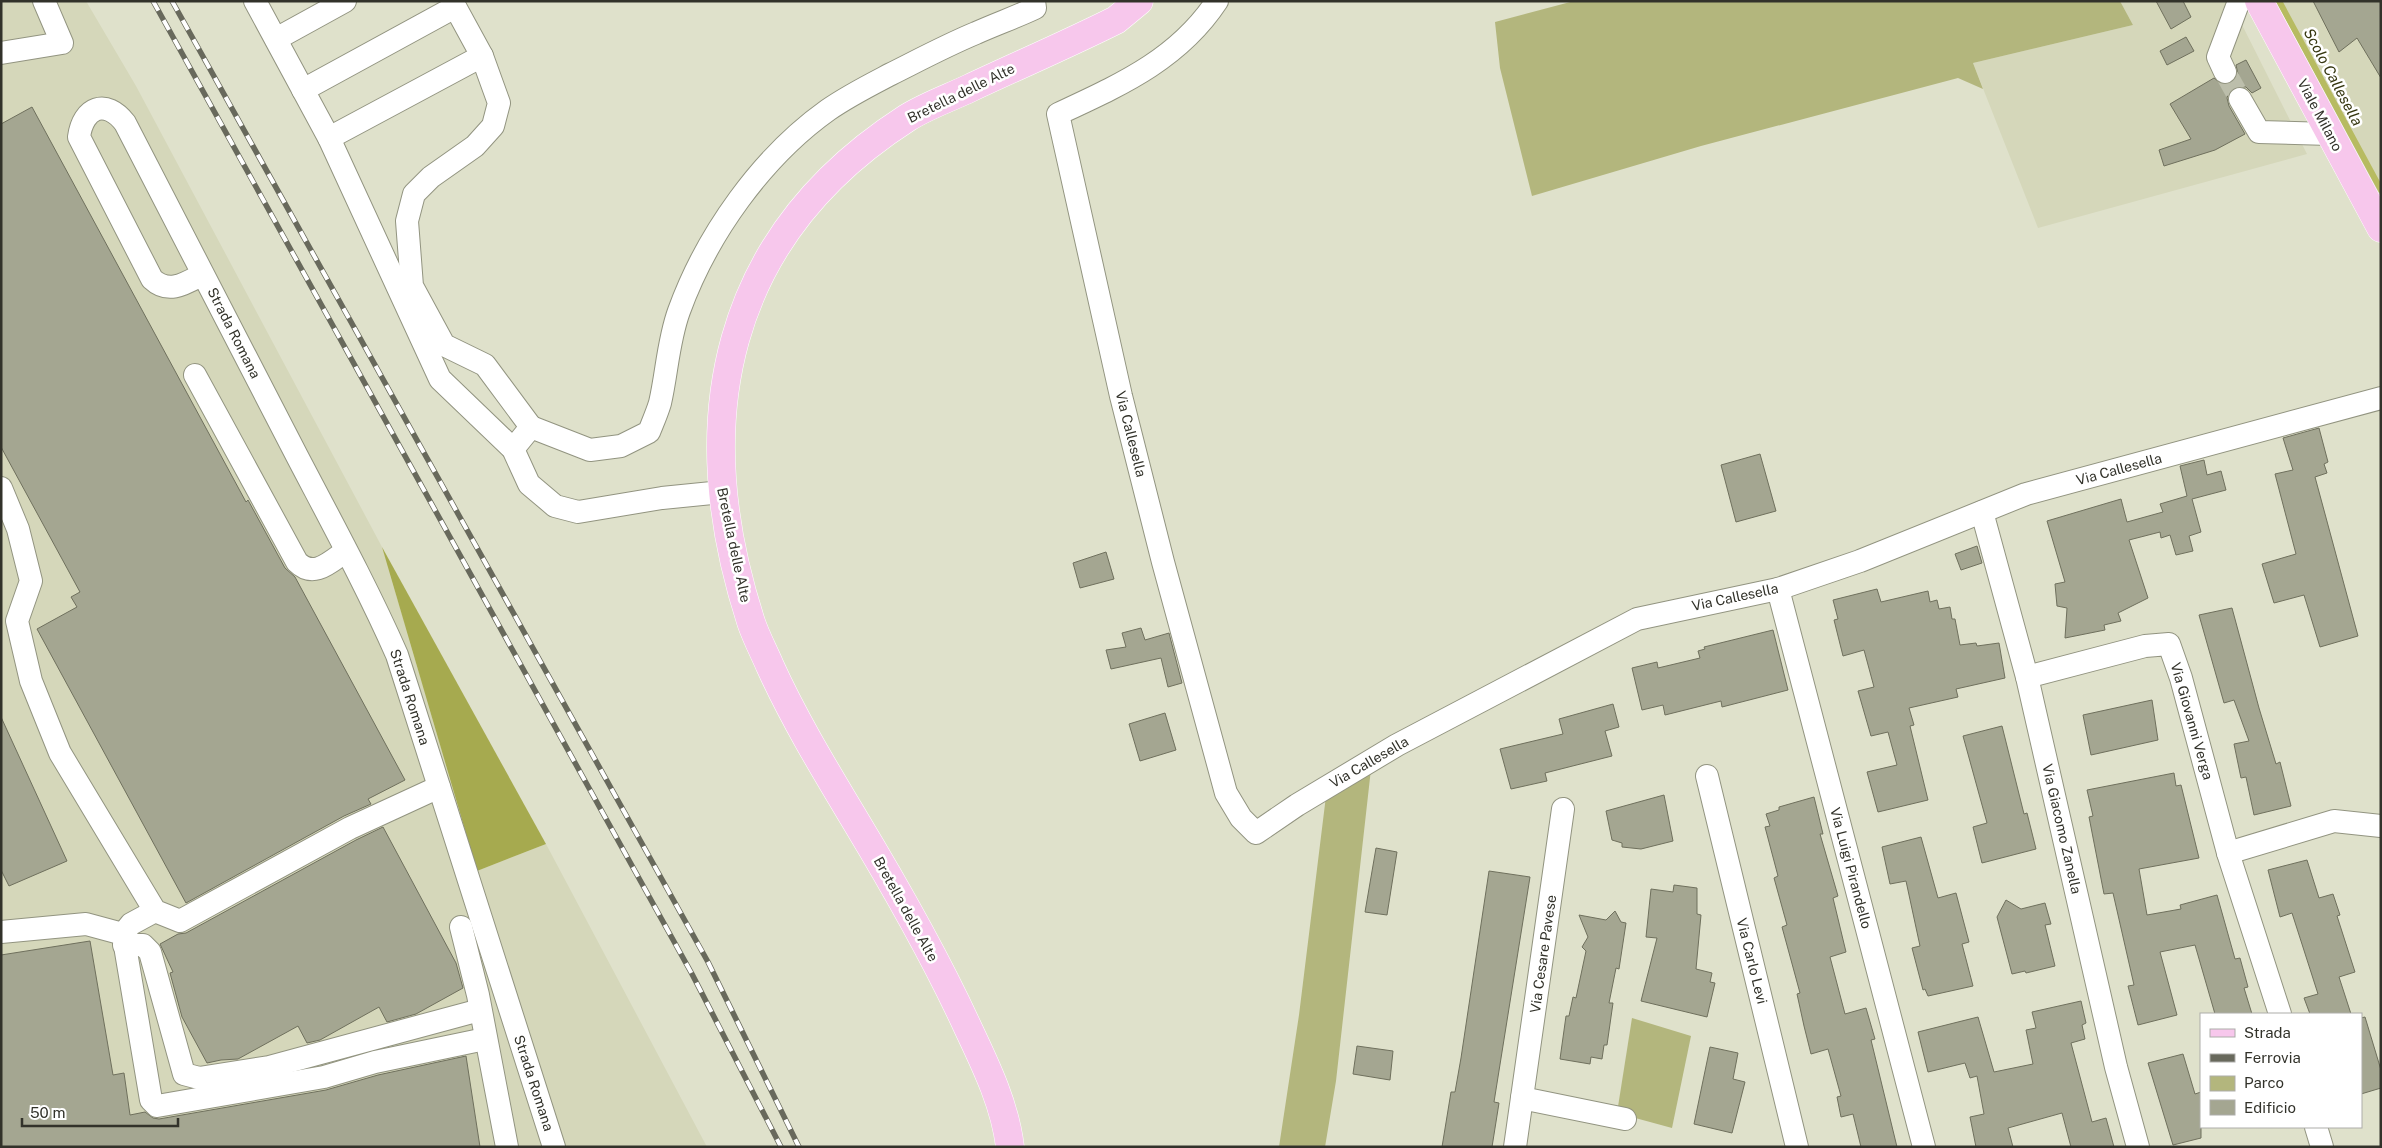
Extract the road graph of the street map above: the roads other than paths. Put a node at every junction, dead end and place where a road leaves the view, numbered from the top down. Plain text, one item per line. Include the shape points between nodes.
1 (44, 1) edge
2 (255, 1) edge
3 (345, 1) edge
4 (1139, 1) edge
5 (1217, 1) edge
6 (2239, 1) edge
7 (2259, 1) edge
8 (454, 4) edge
9 (1035, 5) edge
10 (276, 39) junction
11 (1, 53) edge
12 (482, 56) junction
13 (2225, 72) tunnel mouth
14 (303, 90) junction
15 (2240, 99) tunnel mouth
16 (2330, 134) junction
17 (328, 138) junction
18 (2381, 228) edge
19 (203, 274) junction
20 (195, 375) dead end
21 (2381, 398) edge
22 (531, 426) junction
23 (513, 449) junction
24 (1, 488) edge
25 (722, 492) junction
26 (1982, 512) junction
27 (346, 551) junction
28 (1778, 589) junction
29 (2027, 676) junction
30 (1707, 776) dead end
31 (439, 787) junction
32 (1563, 809) dead end
33 (2381, 826) edge
34 (2228, 853) junction
35 (155, 911) junction
36 (461, 927) dead end
37 (1, 932) edge
38 (123, 940) junction
39 (480, 1010) junction
40 (2280, 1013) edge
41 (485, 1039) junction
42 (1522, 1098) junction
43 (1625, 1119) dead end
44 (2316, 1128) edge
45 (507, 1147) edge
46 (554, 1147) edge
47 (1010, 1147) edge
48 (1515, 1147) edge
49 (1797, 1147) edge
50 (1924, 1147) edge
51 (2138, 1147) edge
52 (2322, 1147) edge

1 - 11 street via 62,43
2 - 10 street
3 - 10 street
4 - 25 main road, Bretella delle Alte via 1116,20 910,116 839,170 808,203 783,237 741,316 727,368 720,420
5 - 28 street, Via Callesella via 1204,22 1170,54 1131,78 1058,114 1119,386 1163,562 1226,793 1246,823 1256,833 1397,744 1636,619
6 - 13 street via 2218,57
7 - 16 main road, Viale Milano
8 - 12 street
8 - 14 street
9 - 22 street via 856,92 806,127 764,170 737,204 691,282 668,349 660,404 649,432 621,446 590,450
10 - 14 street
12 - 17 street
12 - 22 street via 499,103 493,126 475,146 430,177 414,194 407,221 412,286 444,345 485,366
14 - 17 street
15 - 16 street via 2259,132
16 - 18 main road, Viale Milano
17 - 23 street via 440,378
19 - 19 street, Strada Romana via 125,123 109,109 97,109 87,114 81,124 80,137 152,280 169,288 181,286
19 - 27 street, Strada Romana
20 - 27 street via 297,562 309,570 317,570
21 - 26 street, Via Callesella via 2026,494
22 - 23 street
23 - 25 street via 529,484 555,506 578,512
24 - 35 street via 18,528 32,581 17,621 31,682 60,753
25 - 47 main road, Bretella delle Alte via 729,536 751,624 785,698 899,893 948,985 987,1068
26 - 28 street, Via Callesella via 1860,561
26 - 29 street, Via Giacomo Zanella
27 - 31 street, Strada Romana via 397,655
28 - 50 street, Via Luigi Pirandello
29 - 34 street, Via Giovanni Verga via 2145,646 2169,644
29 - 51 street, Via Giacomo Zanella via 2116,1067
30 - 49 street, Via Carlo Levi
31 - 35 street via 350,828 180,921
31 - 46 street, Strada Romana
32 - 42 street, Via Cesare Pavese
33 - 34 street via 2334,821
34 - 40 street, Via Giovanni Verga
35 - 38 street via 131,924
36 - 39 street
37 - 38 street via 86,924
38 - 39 street via 143,945 150,952 184,1074 199,1078 269,1068
38 - 41 street via 151,1100 157,1106 324,1077 375,1062
39 - 41 street
41 - 45 street
42 - 43 street
42 - 48 street, Via Cesare Pavese
44 - 52 street

